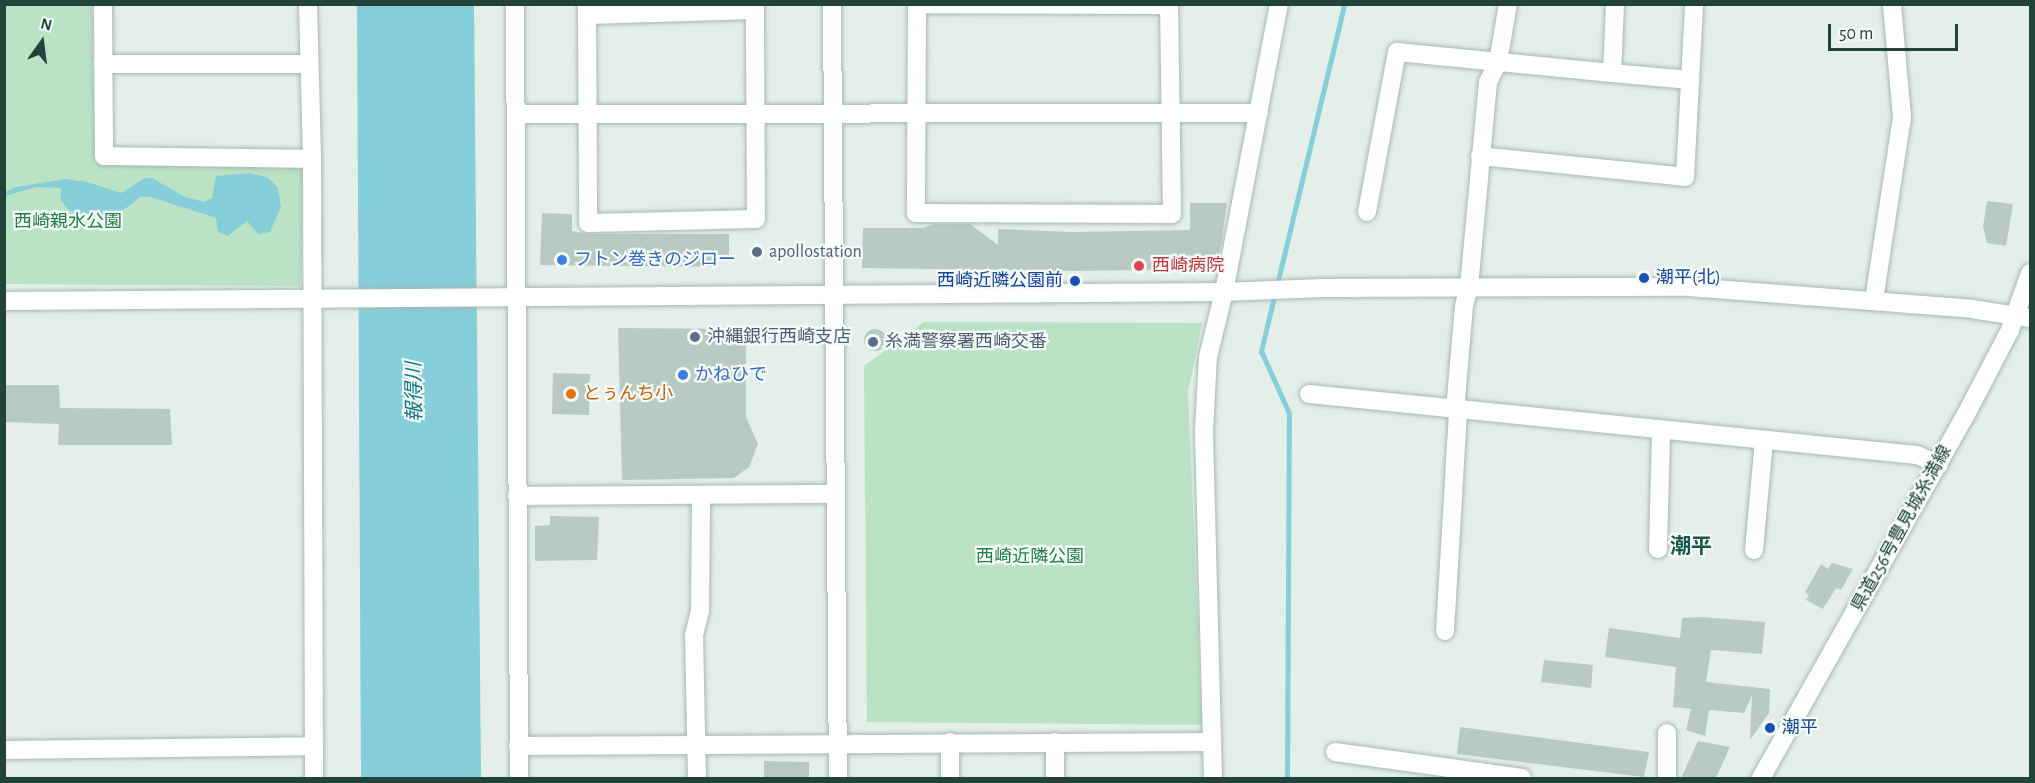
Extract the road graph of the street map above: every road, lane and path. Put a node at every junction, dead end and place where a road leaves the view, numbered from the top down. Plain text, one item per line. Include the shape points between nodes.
1 (103, 4) edge
2 (308, 4) edge
3 (515, 4) edge
4 (831, 4) edge
5 (919, 4) edge
6 (1279, 4) edge
7 (1508, 4) edge
8 (1614, 4) edge
9 (1694, 4) edge
10 (1892, 4) edge
11 (1040, 5) edge
12 (755, 7) edge
13 (587, 10) edge
14 (1498, 62) junction
15 (103, 64) junction
16 (309, 64) junction
17 (1612, 73) junction
18 (1690, 80) junction
19 (916, 113) junction
20 (1169, 113) junction
21 (1259, 113) junction
22 (516, 114) junction
23 (588, 114) junction
24 (756, 114) junction
25 (832, 114) junction
26 (1480, 156) junction
27 (312, 159) junction
28 (1367, 212) dead end
29 (2031, 273) edge
30 (1469, 287) junction
31 (1224, 292) junction
32 (833, 294) junction
33 (517, 297) junction
34 (313, 299) junction
35 (1874, 300) junction
36 (4, 301) edge
37 (2023, 316) edge
38 (1309, 394) dead end
39 (1458, 411) junction
40 (1661, 430) junction
41 (1764, 440) junction
42 (1939, 465) junction
43 (836, 494) junction
44 (701, 495) junction
45 (517, 496) junction
46 (1658, 549) dead end
47 (1754, 550) dead end
48 (1445, 631) dead end
49 (1667, 733) dead end
50 (950, 742) junction
51 (1055, 742) junction
52 (1212, 742) junction
53 (838, 743) junction
54 (314, 746) junction
55 (518, 746) junction
56 (697, 746) junction
57 (4, 750) edge
58 (1335, 752) dead end
59 (1446, 774) edge
60 (314, 778) edge
61 (519, 778) edge
62 (697, 778) edge
63 (838, 778) edge
64 (950, 778) edge
65 (1055, 778) edge
66 (1213, 778) edge
67 (1522, 778) edge
68 (1666, 778) edge
69 (1761, 778) edge

1 - 15 street
2 - 16 street
3 - 22 street
4 - 25 street
5 - 11 street
5 - 19 street
6 - 21 street
7 - 14 street
8 - 17 street
9 - 18 street
10 - 35 street via 1902,117
11 - 20 street via 1169,5
12 - 13 street
12 - 24 street
13 - 23 street
14 - 17 street
14 - 26 street via 1488,82
14 - 28 street via 1397,52
15 - 16 street
15 - 27 street via 104,156
16 - 27 street
17 - 18 street
18 - 26 street via 1685,177
19 - 20 street
19 - 20 street via 916,213 1172,214
19 - 25 street
20 - 21 street
21 - 31 street
22 - 23 street
22 - 33 street
23 - 24 street
23 - 24 street via 588,223 756,219
24 - 25 street
25 - 32 street
26 - 30 street
27 - 34 street
29 - 37 street, 県道256号豊見城糸満線
30 - 31 street
30 - 35 street via 1689,287
30 - 39 street via 1464,306
31 - 32 street
31 - 52 street via 1208,357 1204,430
32 - 33 street
32 - 43 street
33 - 34 street
33 - 45 street
34 - 36 street
34 - 54 street
35 - 37 street
37 - 42 street, 県道256号豊見城糸満線
38 - 39 street
39 - 40 street
39 - 48 street
40 - 41 street
40 - 46 street
41 - 42 street via 1917,455
41 - 47 street
42 - 69 street, 県道256号豊見城糸満線
43 - 44 street
43 - 53 street
44 - 45 street
44 - 56 street via 700,611 694,635
45 - 55 street
49 - 68 street
50 - 51 street
50 - 53 street
50 - 64 street
51 - 52 street
51 - 65 street
52 - 66 street
53 - 56 street
53 - 63 street
54 - 57 street
54 - 60 street
55 - 56 street
55 - 61 street
56 - 62 street
58 - 59 street
59 - 67 street

